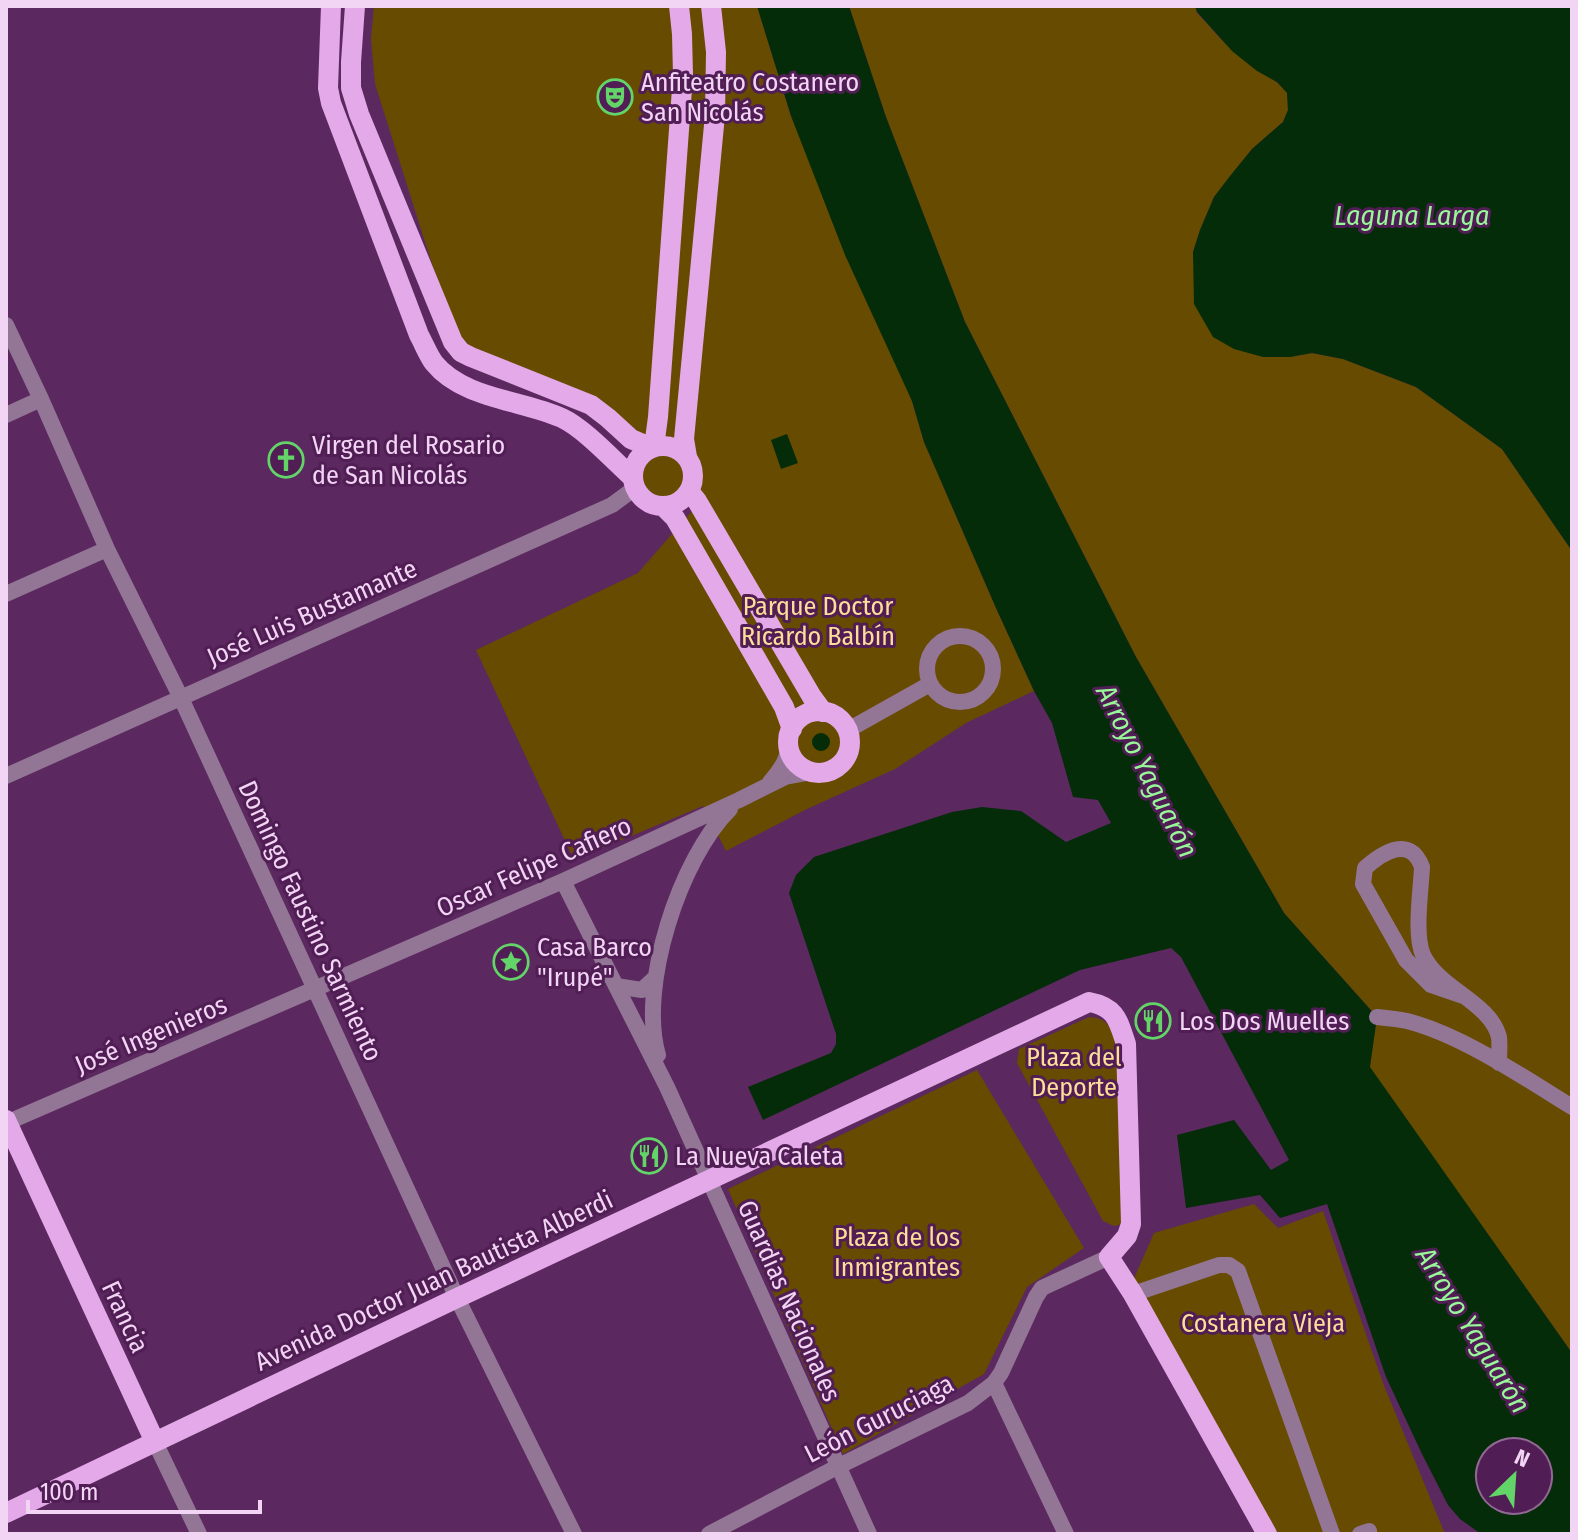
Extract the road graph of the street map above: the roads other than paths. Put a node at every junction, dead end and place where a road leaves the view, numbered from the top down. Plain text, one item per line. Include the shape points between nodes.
1 (331, 6) edge
2 (355, 6) edge
3 (679, 6) edge
4 (711, 6) edge
5 (6, 325) edge
6 (41, 399) junction
7 (6, 415) edge
8 (653, 447) junction
9 (687, 457) junction
10 (634, 483) junction
11 (689, 491) junction
12 (663, 506) junction
13 (107, 549) junction
14 (6, 594) edge
15 (930, 684) junction
16 (181, 698) junction
17 (823, 712) junction
18 (848, 730) junction
19 (790, 736) junction
20 (812, 772) junction
21 (6, 776) edge
22 (769, 783) junction
23 (739, 800) junction
24 (563, 881) junction
25 (655, 978) junction
26 (616, 986) junction
27 (315, 990) junction
28 (1463, 996) junction
29 (1377, 1017) dead end
30 (1499, 1063) junction
31 (667, 1087) junction
32 (1572, 1107) edge
33 (6, 1122) edge
34 (709, 1180) junction
35 (1109, 1257) junction
36 (1133, 1294) junction
37 (457, 1298) junction
38 (994, 1383) junction
39 (155, 1442) junction
40 (837, 1467) junction
41 (6, 1513) edge
42 (199, 1534) edge
43 (574, 1534) edge
44 (709, 1534) edge
45 (869, 1534) edge
46 (1066, 1534) edge
47 (1267, 1534) edge
48 (1332, 1534) edge

1 - 10 main road via 331,103 433,362 453,380 485,394 564,419
2 - 8 main road via 351,88 453,342 471,357 591,405 631,439
3 - 8 main road via 683,75
4 - 9 main road via 715,115 684,439
5 - 6 street, Domingo Faustino Sarmiento
6 - 7 street
6 - 13 street, Domingo Faustino Sarmiento
8 - 9 main road via 672,447
8 - 10 main road via 635,463
9 - 11 main road via 694,474
10 - 12 main road via 640,496
10 - 16 street, José Luis Bustamante via 612,505
11 - 12 main road via 676,504
11 - 17 main road
12 - 19 main road via 675,518 784,707
13 - 14 street
13 - 16 street, Domingo Faustino Sarmiento
15 - 15 street via 945,699 966,702 984,692 993,662 972,638 949,637 931,651
15 - 18 street
16 - 21 street, José Luis Bustamante
16 - 27 street, Domingo Faustino Sarmiento
17 - 18 main road
17 - 19 main road via 797,721
18 - 20 main road via 849,749 840,766
19 - 20 main road via 793,759
19 - 22 street, Oscar Felipe Cafiero via 789,750
20 - 22 street, Oscar Felipe Cafiero
22 - 23 street, Oscar Felipe Cafiero
23 - 24 street, Oscar Felipe Cafiero
23 - 25 street, Guardias Nacionales via 709,833 686,875
24 - 26 street, Guardias Nacionales
24 - 27 street, Oscar Felipe Cafiero
25 - 26 street via 642,990
25 - 31 street, Guardias Nacionales via 652,1021
26 - 31 street, Guardias Nacionales
27 - 33 street, José Ingenieros
27 - 37 street, Domingo Faustino Sarmiento
28 - 28 street via 1424,957 1419,940 1419,857 1409,850 1390,850 1365,868 1363,884 1406,960 1431,985
28 - 30 street via 1491,1019 1499,1038
29 - 30 street via 1438,1031
30 - 32 street
31 - 34 street, Guardias Nacionales
33 - 39 main road, Francia
34 - 35 main road, Avenida Doctor Juan Bautista Alberdi via 1089,1002 1103,1005 1119,1022 1128,1064 1131,1224
34 - 37 main road, Avenida Doctor Juan Bautista Alberdi
34 - 40 street, Guardias Nacionales
35 - 36 main road
35 - 38 street, León Guruciaga via 1042,1288
36 - 47 main road
36 - 48 street via 1219,1265 1238,1271
37 - 39 main road, Avenida Doctor Juan Bautista Alberdi
37 - 43 street, Domingo Faustino Sarmiento
38 - 40 street, León Guruciaga via 968,1403
38 - 46 street
39 - 41 main road, Avenida Doctor Juan Bautista Alberdi
39 - 42 street, Francia
40 - 44 street, León Guruciaga
40 - 45 street, Guardias Nacionales

